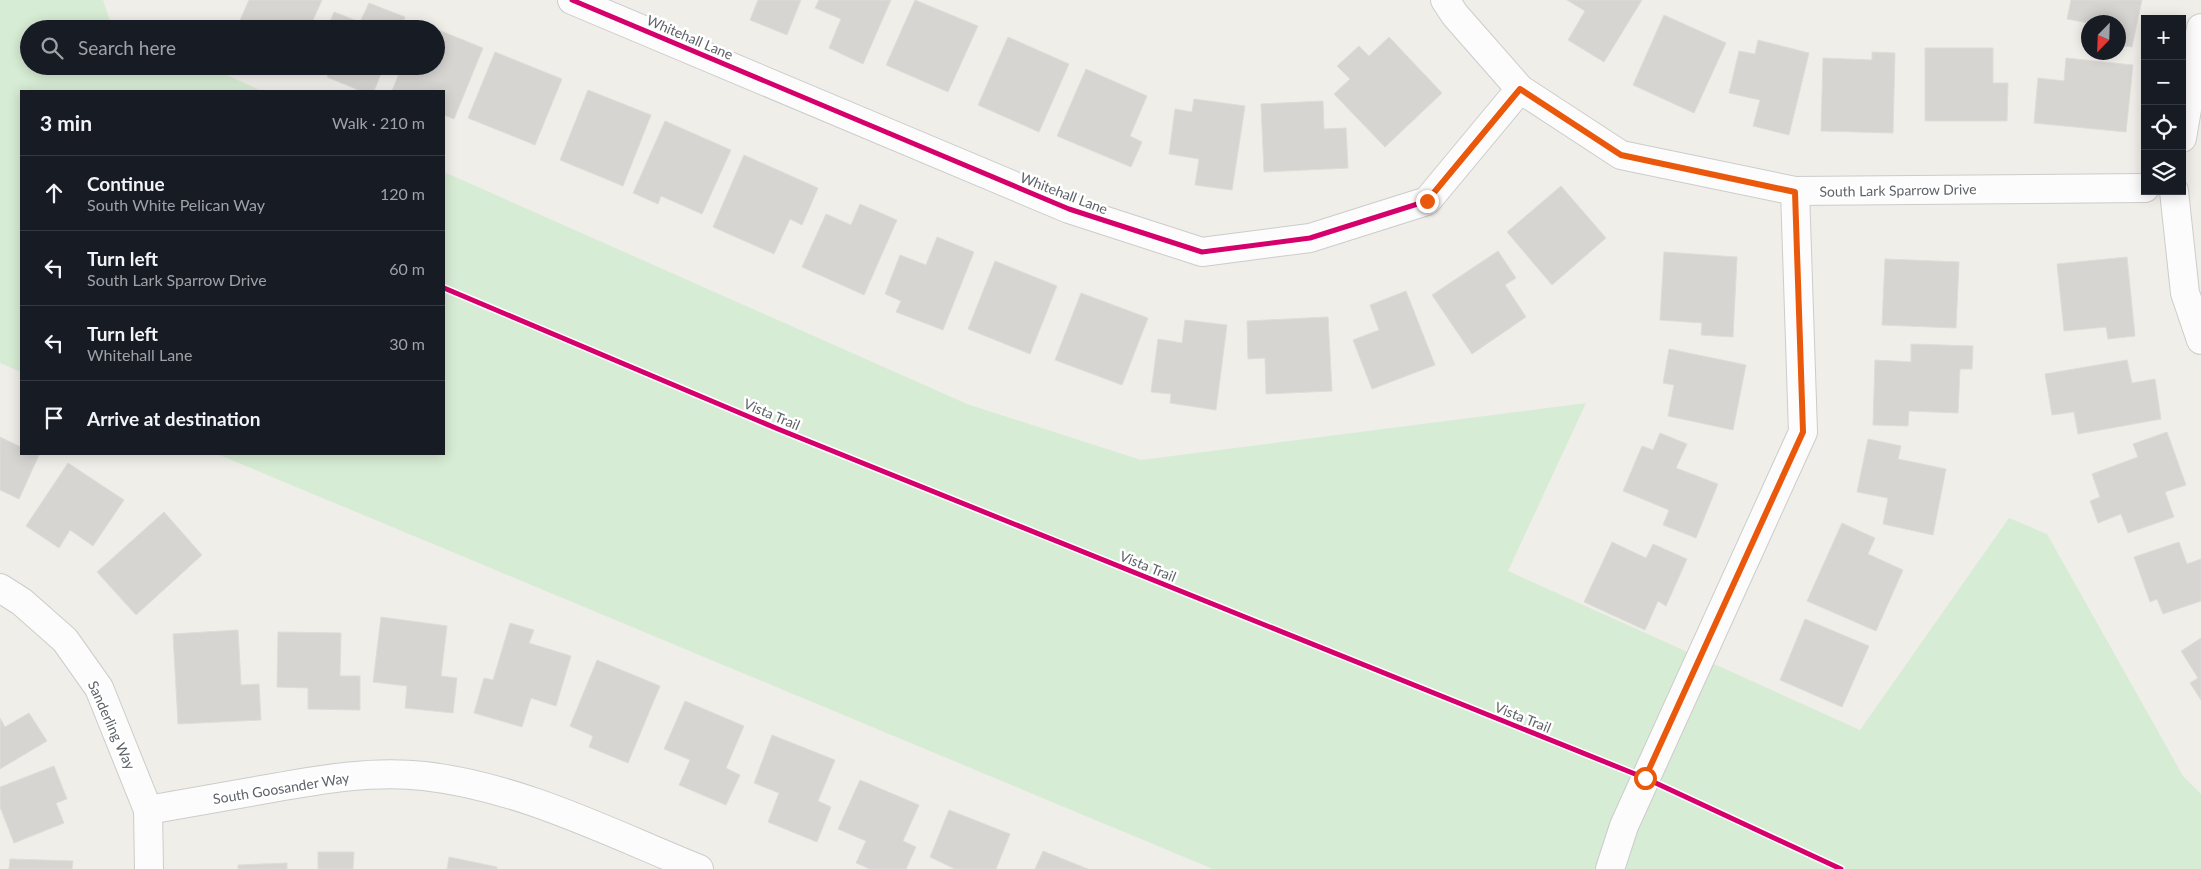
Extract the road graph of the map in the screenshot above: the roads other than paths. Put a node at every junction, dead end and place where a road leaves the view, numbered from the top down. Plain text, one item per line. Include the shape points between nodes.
1 (572, 0) edge
2 (1445, 0) edge
3 (2201, 28) edge
4 (1520, 89) junction
5 (2186, 115) edge
6 (2141, 188) edge
7 (1795, 192) junction
8 (2174, 195) edge
9 (2201, 340) edge
10 (0, 588) edge
11 (148, 810) junction
12 (149, 869) edge
13 (699, 869) edge
14 (1610, 869) edge

1 - 4 street, Whitehall Lane via 1069,209 1202,252 1310,238 1427,201
2 - 4 street, South Lark Sparrow Drive
3 - 5 street
4 - 7 street, South Lark Sparrow Drive via 1621,155
6 - 7 street, South Lark Sparrow Drive
7 - 14 street via 1803,432 1627,818
8 - 9 street via 2184,293
10 - 11 street, Sanderling Way via 22,602 64,640 99,688
11 - 12 street, Sanderling Way
11 - 13 street, South Goosander Way via 315,780 376,775 424,776 533,801

